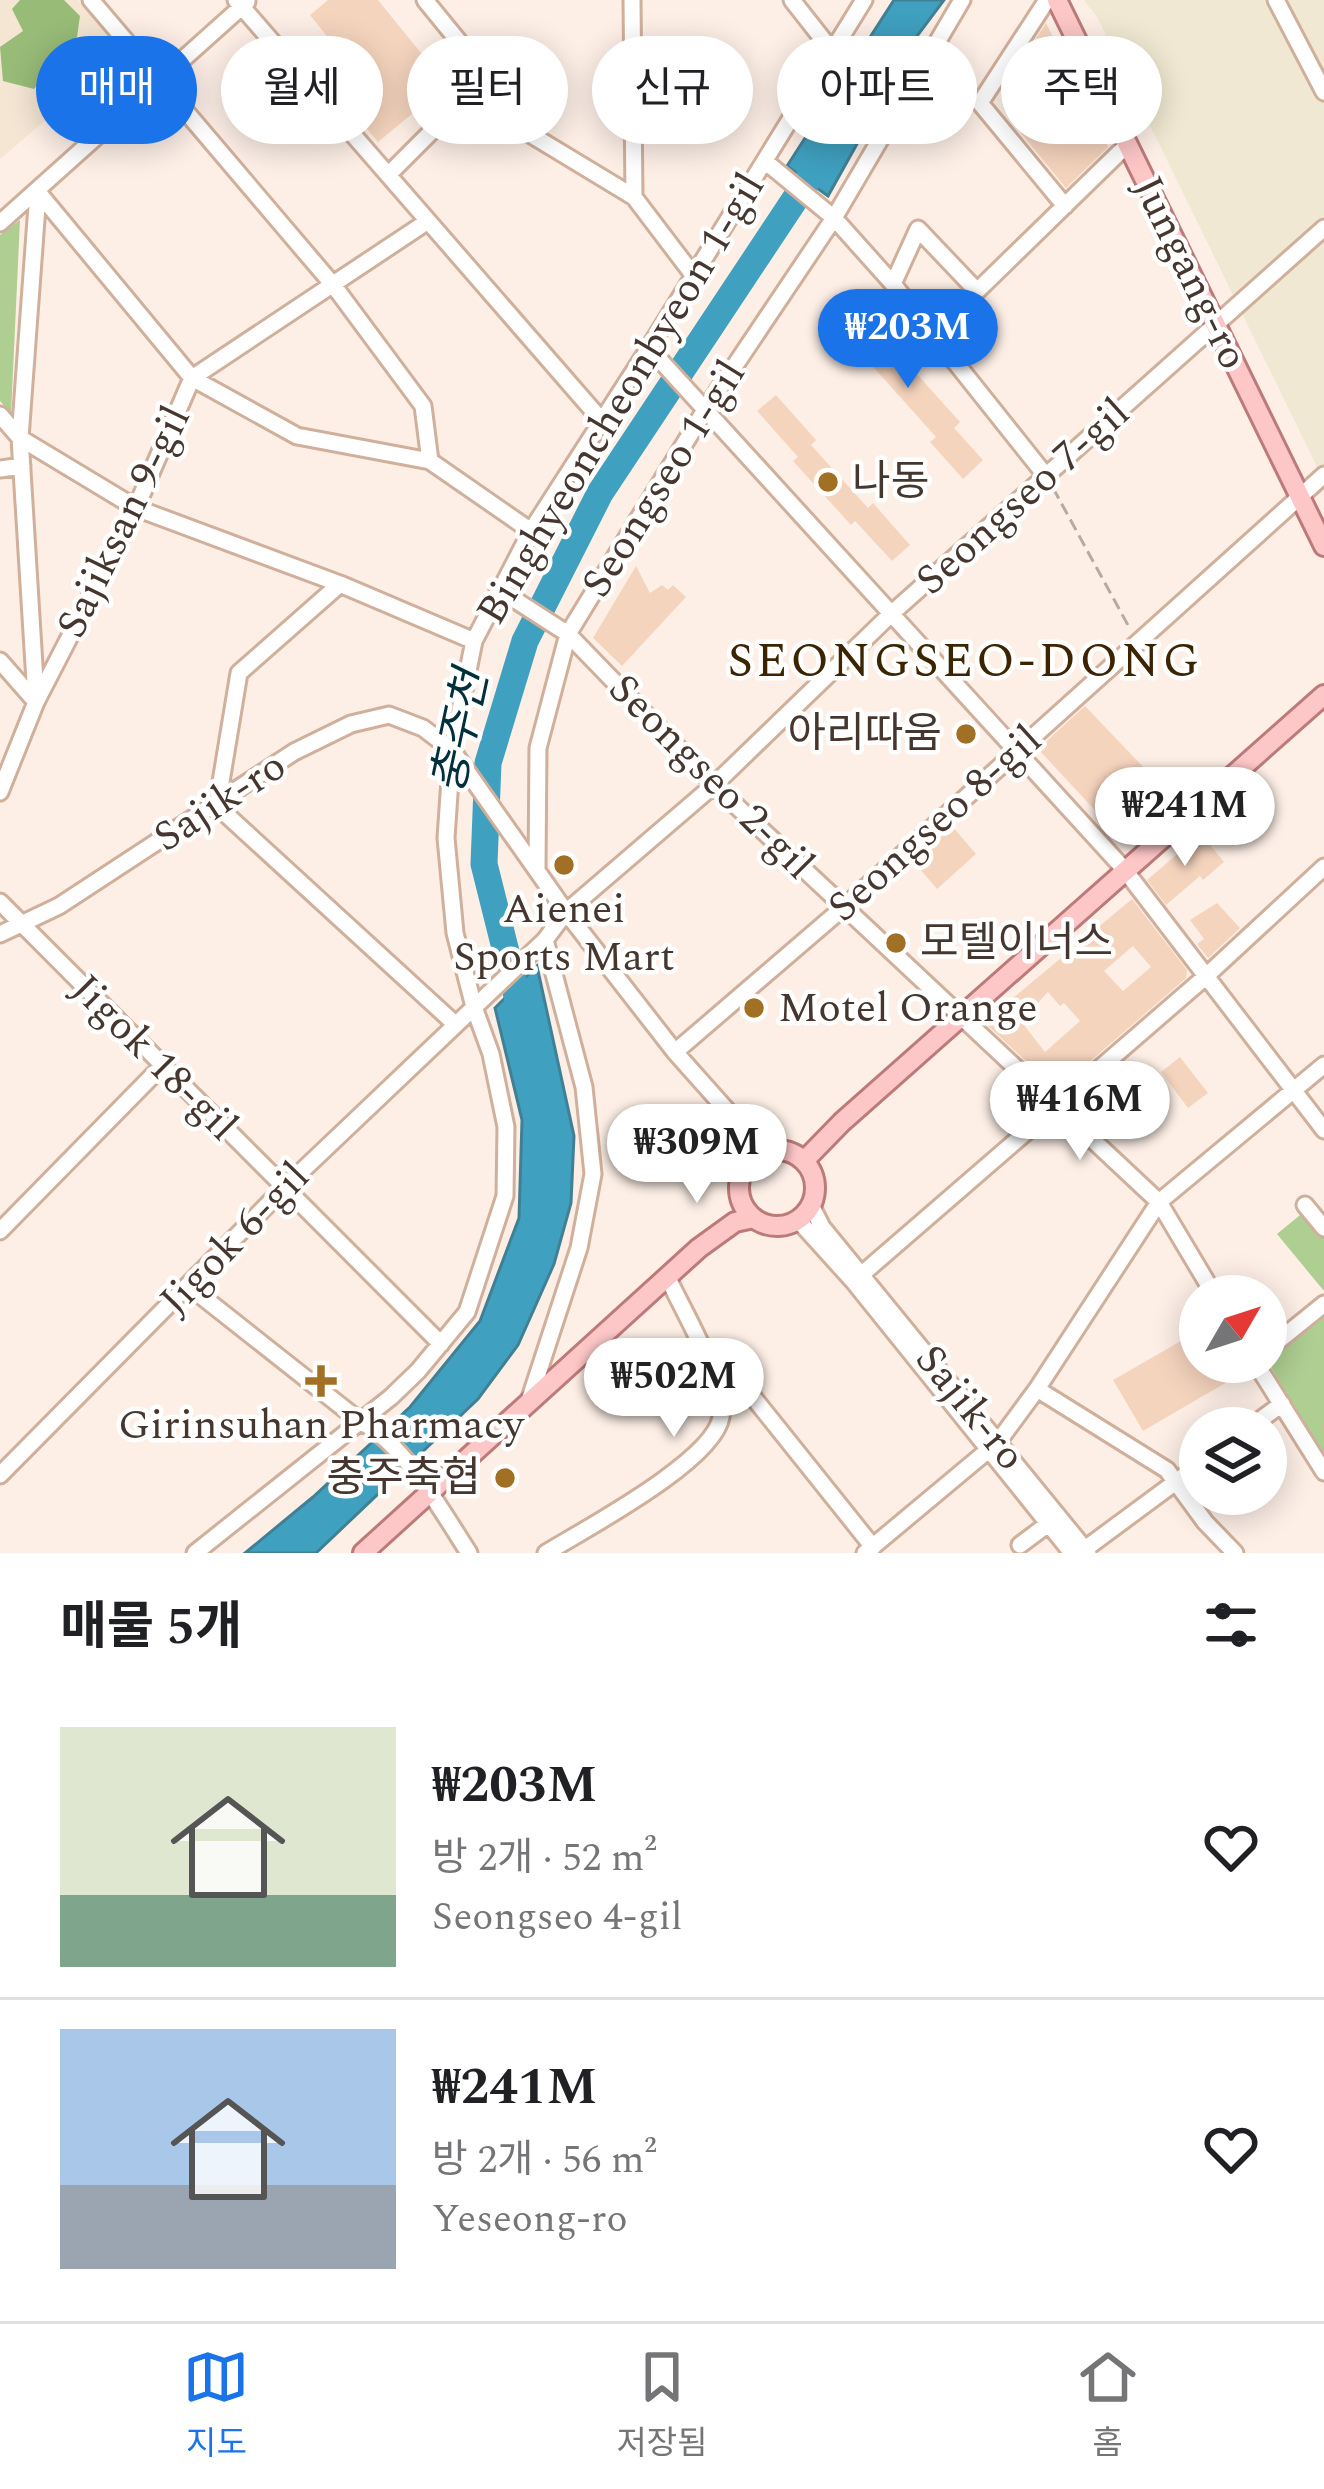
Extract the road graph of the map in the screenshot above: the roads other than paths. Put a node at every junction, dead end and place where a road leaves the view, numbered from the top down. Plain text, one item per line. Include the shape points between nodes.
1 (92, 0) edge
2 (425, 0) edge
3 (632, 0) edge
4 (792, 0) edge
5 (864, 0) edge
6 (962, 0) edge
7 (1276, 0) edge
8 (1058, 1) edge
9 (243, 2) edge
10 (122, 36) edge
11 (454, 36) edge
12 (820, 36) edge
13 (841, 36) edge
14 (1075, 36) edge
15 (197, 47) edge
16 (1324, 92) edge
17 (197, 124) edge
18 (92, 144) edge
19 (419, 144) edge
20 (546, 144) edge
21 (777, 144) edge
22 (1127, 144) edge
23 (1128, 144) edge
24 (766, 162) junction
25 (388, 175) junction
26 (38, 192) junction
27 (634, 197) junction
28 (1065, 206) junction
29 (834, 218) junction
30 (428, 221) junction
31 (0, 223) edge
32 (1324, 228) edge
33 (694, 276) junction
34 (893, 284) junction
35 (334, 286) junction
36 (977, 291) junction
37 (1215, 327) junction
38 (933, 334) junction
39 (650, 348) junction
40 (192, 379) junction
41 (705, 410) junction
42 (0, 415) edge
43 (602, 422) junction
44 (20, 438) junction
45 (430, 460) junction
46 (22, 466) junction
47 (0, 469) edge
48 (1324, 475) edge
49 (1046, 476) junction
50 (1299, 496) junction
51 (136, 508) junction
52 (531, 530) junction
53 (1324, 546) edge
54 (340, 584) junction
55 (499, 589) junction
56 (891, 614) junction
57 (568, 634) junction
58 (474, 641) junction
59 (0, 661) edge
60 (1322, 696) edge
61 (36, 702) junction
62 (452, 750) junction
63 (1017, 752) junction
64 (714, 785) junction
65 (0, 792) edge
66 (217, 806) junction
67 (1324, 867) edge
68 (537, 869) junction
69 (1124, 869) junction
70 (0, 902) edge
71 (844, 907) junction
72 (566, 911) junction
73 (20, 923) junction
74 (0, 934) edge
75 (544, 940) junction
76 (1204, 978) junction
77 (474, 1006) junction
78 (961, 1017) junction
79 (455, 1024) junction
80 (675, 1052) junction
81 (1324, 1065) edge
82 (161, 1067) junction
83 (1292, 1091) junction
84 (1054, 1106) junction
85 (1324, 1130) edge
86 (764, 1152) junction
87 (804, 1161) junction
88 (285, 1187) junction
89 (740, 1193) junction
90 (1159, 1202) junction
91 (1305, 1205) dead end
92 (805, 1212) junction
93 (754, 1217) junction
94 (1324, 1228) edge
95 (0, 1232) edge
96 (699, 1248) junction
97 (861, 1275) junction
98 (1202, 1275) edge
99 (668, 1278) junction
100 (190, 1287) junction
101 (1324, 1304) edge
102 (1287, 1334) edge
103 (441, 1344) junction
104 (1268, 1383) edge
105 (717, 1388) junction
106 (1037, 1389) junction
107 (530, 1398) junction
108 (1282, 1404) junction
109 (1278, 1407) edge
110 (369, 1426) junction
111 (994, 1446) junction
112 (1324, 1472) edge
113 (0, 1475) edge
114 (1179, 1479) edge
115 (1176, 1481) junction
116 (429, 1492) junction
117 (1053, 1520) junction
118 (1020, 1545) dead end
119 (869, 1550) edge
120 (1082, 1552) edge
121 (195, 1553) edge
122 (363, 1553) edge
123 (469, 1553) edge
124 (546, 1553) edge
125 (1235, 1553) edge

1 - 10 street
2 - 11 street
3 - 27 street
4 - 12 street
5 - 13 street, Binghyeoncheonbyeon 1-gil
6 - 29 street, Seongseo 1-gil
7 - 16 street
8 - 14 main road, Jungang-ro
8 - 28 street via 980,103
9 - 15 street
9 - 25 street
17 - 35 street
18 - 26 street
19 - 25 street
20 - 27 street
21 - 24 street, Binghyeoncheonbyeon 1-gil
22 - 28 street
23 - 37 main road, Jungang-ro
24 - 29 street
24 - 33 street, Binghyeoncheonbyeon 1-gil
25 - 30 street
26 - 31 street
26 - 40 street
26 - 44 street
27 - 33 street
28 - 36 street
29 - 34 street
29 - 41 street, Seongseo 1-gil
30 - 35 street, Sajiksan 9-gil
30 - 43 street
32 - 37 street, Seongseo 7-gil
33 - 39 street, Binghyeoncheonbyeon 1-gil
34 - 36 street via 917,229
34 - 38 street
35 - 40 street, Sajiksan 9-gil
35 - 45 street via 423,406
36 - 38 street
37 - 49 street, Seongseo 7-gil
37 - 50 main road, Jungang-ro
38 - 49 street
39 - 41 street
39 - 43 street, Binghyeoncheonbyeon 1-gil
40 - 45 street via 297,436
40 - 51 street, Sajiksan 9-gil
41 - 56 street
41 - 57 street, Seongseo 1-gil
42 - 44 street
43 - 52 street, Binghyeoncheonbyeon 1-gil
44 - 46 street
44 - 51 street
45 - 52 street
46 - 47 street
46 - 61 street
48 - 50 street, Seongseo 8-gil
49 - 56 street, Seongseo 7-gil
50 - 53 main road, Jungang-ro
50 - 63 street, Seongseo 8-gil
51 - 54 street
51 - 61 street, Sajiksan 9-gil
52 - 55 street, Binghyeoncheonbyeon 1-gil
54 - 58 street
54 - 66 street via 239,673
55 - 57 street, Seongseo 2-gil
55 - 58 street, Binghyeoncheonbyeon 1-gil
56 - 63 street
56 - 64 street, Seongseo 7-gil
57 - 64 street, Seongseo 2-gil
57 - 68 street, Seongseo 1-gil via 538,748
58 - 62 street, Binghyeoncheonbyeon 1-gil
59 - 61 street
60 - 69 main road
61 - 65 street, Sajiksan 9-gil
62 - 66 street, Sajik-ro via 389,715 350,724
62 - 68 street
62 - 77 street, Binghyeoncheonbyeon 1-gil via 446,838 455,933
63 - 69 street
63 - 71 street, Seongseo 8-gil
64 - 71 street, Seongseo 2-gil
64 - 72 street, Seongseo 7-gil
66 - 73 street, Sajik-ro
66 - 79 street
67 - 76 street
68 - 72 street
69 - 76 street
69 - 78 main road
70 - 73 street
71 - 78 street, Seongseo 2-gil
71 - 80 street, Seongseo 8-gil
72 - 75 street, Seongseo 7-gil
72 - 80 street
73 - 74 street, Sajik-ro
73 - 82 street, Jigok 18-gil
75 - 77 street, Jigok 6-gil
75 - 107 street via 584,1087 593,1174 579,1247
76 - 83 street
76 - 84 street
77 - 79 street, Jigok 6-gil
77 - 103 street, Binghyeoncheonbyeon 1-gil via 506,1127 505,1196 467,1312
78 - 84 street, Seongseo 2-gil
78 - 87 main road
79 - 88 street, Jigok 6-gil
80 - 86 street
81 - 83 street
82 - 88 street, Jigok 18-gil
82 - 95 street
83 - 85 street
83 - 90 street
84 - 90 street, Seongseo 2-gil
84 - 97 street
86 - 87 main road
86 - 89 main road via 742,1174
87 - 92 main road via 814,1182
88 - 100 street, Jigok 6-gil
88 - 103 street, Jigok 18-gil
89 - 93 main road
89 - 96 main road
90 - 98 street, Seongseo 2-gil
90 - 106 street
91 - 94 street
92 - 93 main road via 771,1226
92 - 97 street, Sajik-ro
92 - 111 street, Sajik-ro
93 - 96 main road
96 - 99 main road
97 - 111 street, Sajik-ro
99 - 105 street
99 - 107 main road
100 - 110 street
100 - 113 street, Jigok 6-gil
101 - 102 street
103 - 110 street, Binghyeoncheonbyeon 1-gil
104 - 108 street
105 - 119 street via 753,1397
105 - 124 street via 721,1419 703,1450
106 - 111 street
106 - 115 street
107 - 116 main road
108 - 109 street
108 - 112 street
110 - 116 street
110 - 121 street, Binghyeoncheonbyeon 1-gil
111 - 117 street, Sajik-ro
111 - 119 street
114 - 115 street
115 - 120 street
115 - 125 street
116 - 122 main road
116 - 123 street
117 - 118 street
117 - 120 street, Sajik-ro

